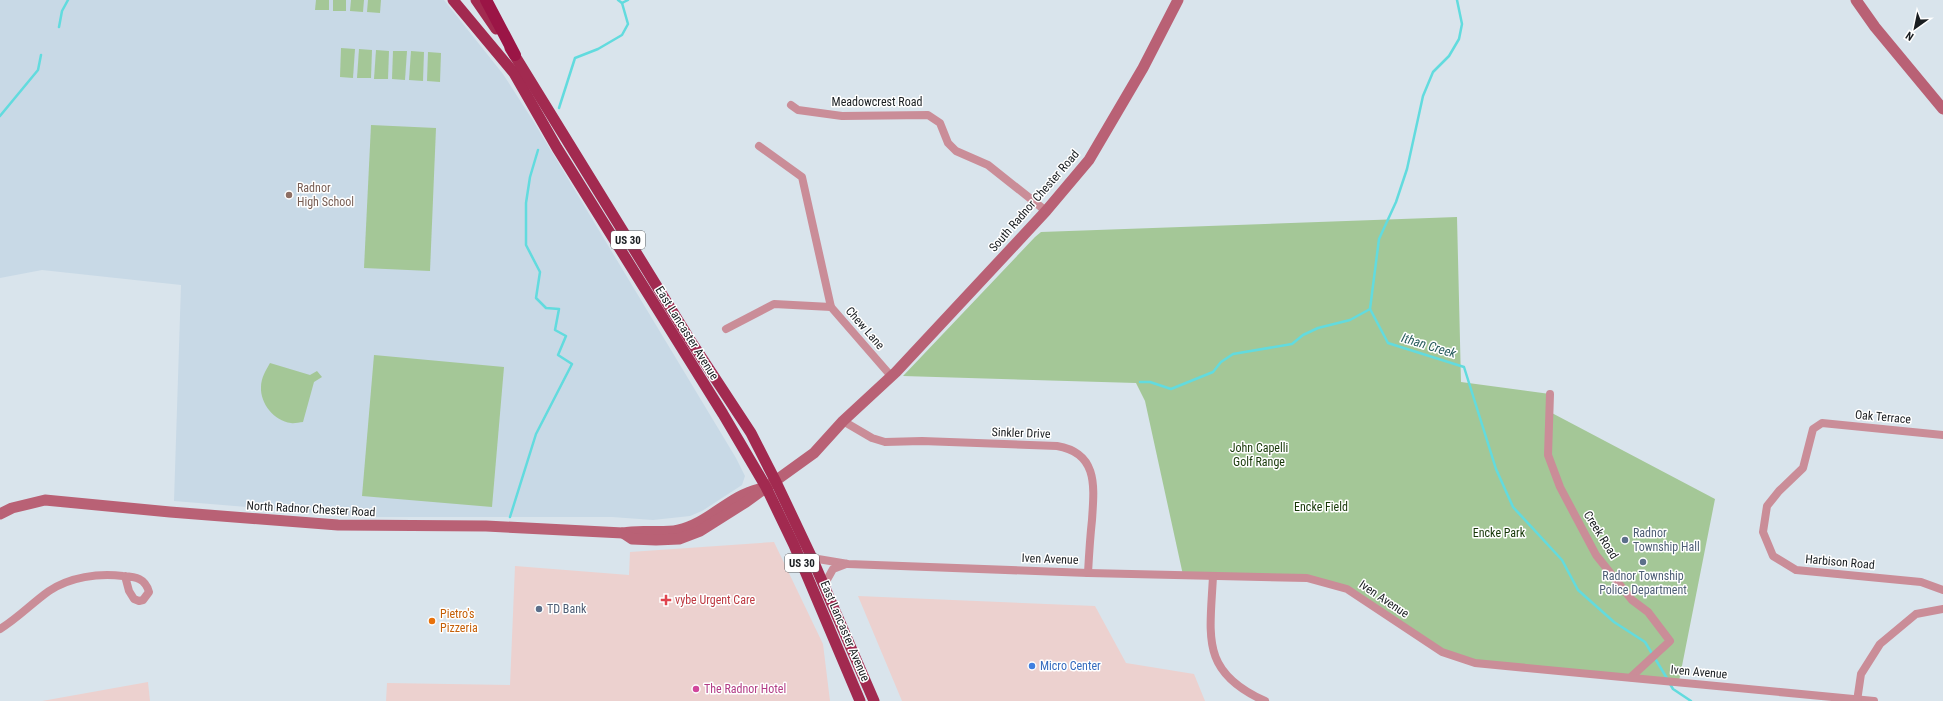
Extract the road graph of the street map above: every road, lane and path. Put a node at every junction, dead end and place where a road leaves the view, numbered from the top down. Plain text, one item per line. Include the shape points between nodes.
1 (454, 0) edge
2 (476, 0) edge
3 (486, 0) edge
4 (1178, 0) edge
5 (1856, 0) edge
6 (515, 56) junction
7 (791, 105) dead end
8 (1943, 109) edge
9 (759, 146) dead end
10 (1046, 211) junction
11 (831, 307) junction
12 (726, 329) dead end
13 (891, 376) junction
14 (1550, 394) dead end
15 (843, 421) junction
16 (1822, 424) joint
17 (1943, 435) edge
18 (771, 485) junction
19 (0, 514) edge
20 (812, 558) junction
21 (848, 564) junction
22 (1088, 573) junction
23 (125, 576) dead end
24 (1213, 576) junction
25 (824, 585) junction
26 (1943, 590) edge
27 (1943, 609) edge
28 (0, 629) edge
29 (1631, 677) junction
30 (1856, 700) edge
31 (860, 701) edge
32 (874, 701) edge
33 (1265, 701) edge
34 (1874, 701) edge

1 - 18 highway, East Lancaster Avenue / US 30 via 514,74 557,148 723,414
2 - 6 highway, East Lancaster Avenue / US 30
3 - 6 highway
4 - 10 main road, South Radnor Chester Road via 1143,68 1088,160
5 - 8 main road via 1874,27
6 - 18 highway, East Lancaster Avenue / US 30 via 690,340 743,421
7 - 10 street, Meadowcrest Road via 798,110 842,116 928,115 940,123 948,143 956,150 988,165
9 - 11 street via 802,177
10 - 13 main road, South Radnor Chester Road
11 - 12 street, Chew Lane via 774,304
11 - 13 street, Chew Lane
13 - 15 main road, North Radnor Chester Road
14 - 29 street, Creek Road via 1548,455 1560,488 1596,555 1632,600 1648,612 1670,641
15 - 18 main road, North Radnor Chester Road via 814,453
15 - 22 street, Sinkler Drive via 872,438 885,442 1057,446 1077,453 1089,466 1093,479
16 - 17 street, Oak Terrace
16 - 26 street, Harbison Road via 1813,429 1803,468 1766,506 1763,532 1773,556 1796,570 1921,582
18 - 19 main road, North Radnor Chester Road via 744,493 696,523 678,530 623,533 486,526 338,525 45,500 12,508
18 - 20 highway, East Lancaster Avenue / US 30
18 - 31 highway, East Lancaster Avenue / US 30
20 - 21 street, Iven Avenue
20 - 25 highway, East Lancaster Avenue / US 30
21 - 22 street, Iven Avenue
21 - 25 street via 834,569
22 - 24 street, Iven Avenue
23 - 28 street via 96,576 64,583
24 - 29 street, Iven Avenue via 1307,578 1347,589 1442,652 1475,663
24 - 33 street via 1210,642 1225,675 1232,682
25 - 32 highway, East Lancaster Avenue / US 30
27 - 30 street via 1916,614 1880,644 1862,674
29 - 30 street, Iven Avenue
30 - 34 street, Iven Avenue

